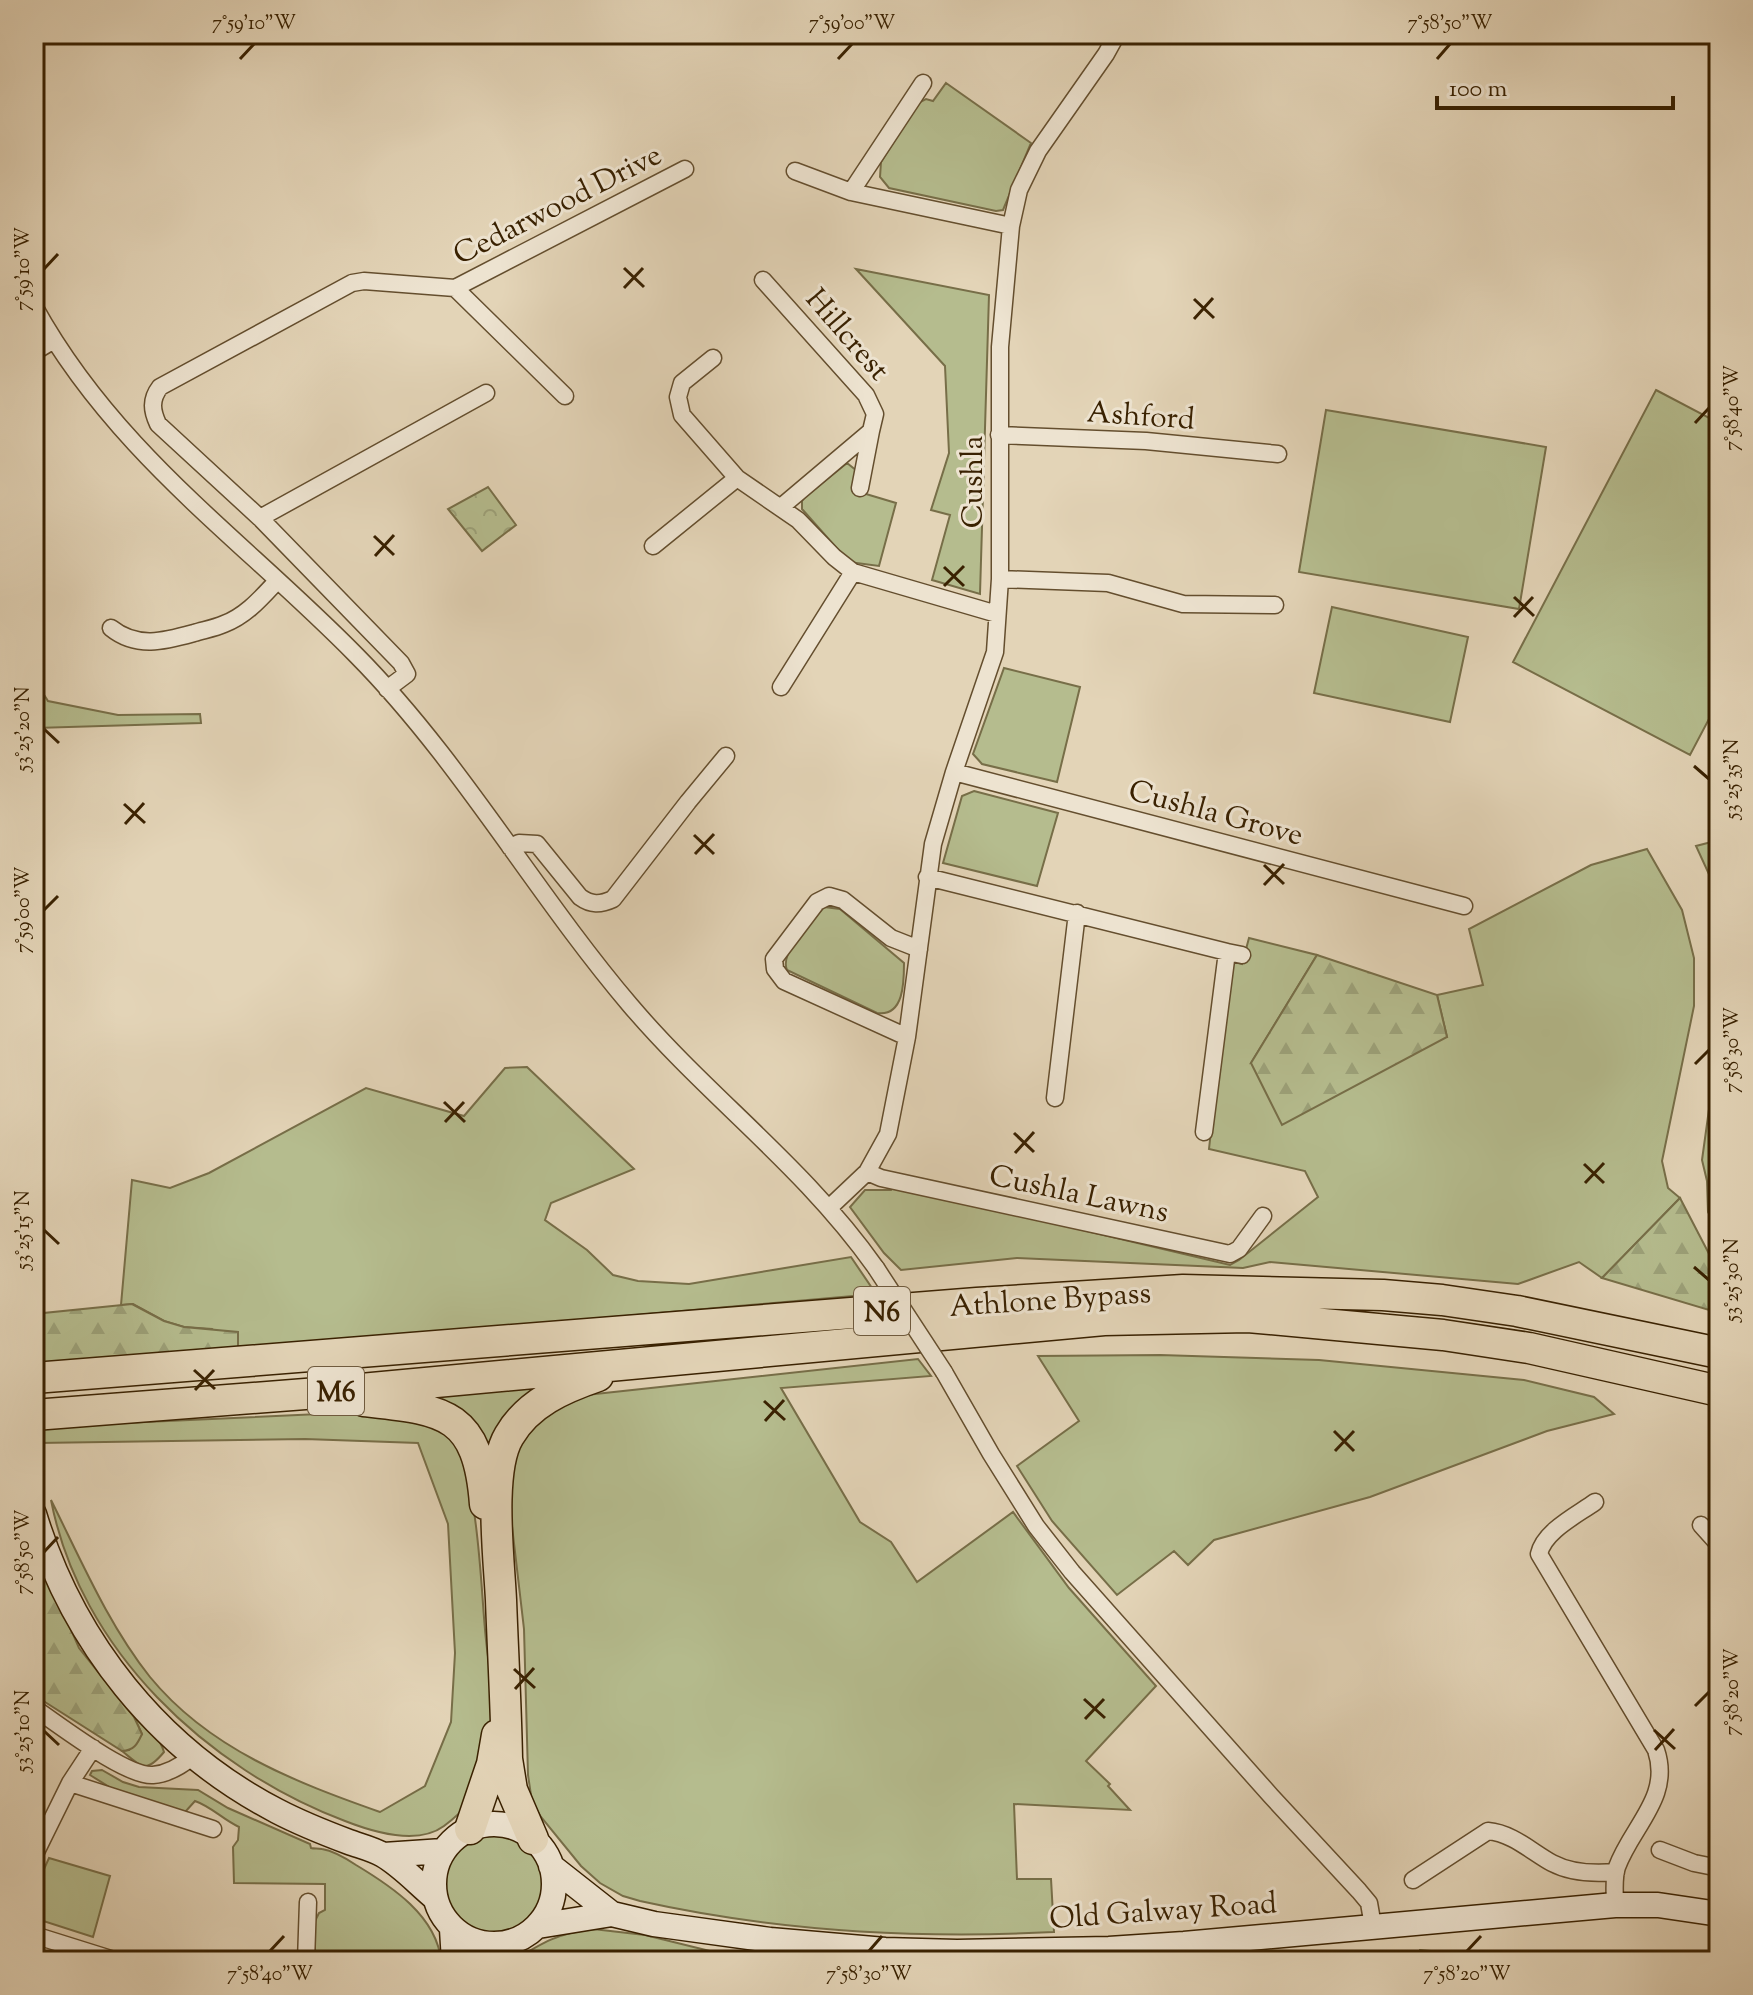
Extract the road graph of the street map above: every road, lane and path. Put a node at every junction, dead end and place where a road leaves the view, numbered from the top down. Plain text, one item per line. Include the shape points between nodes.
1 (1117, 34) edge
2 (923, 83) dead end
3 (685, 169) dead end
4 (795, 171) dead end
5 (851, 192) junction
6 (1011, 226) junction
7 (763, 280) dead end
8 (455, 288) junction
9 (34, 306) edge
10 (54, 340) junction
11 (34, 352) edge
12 (713, 358) dead end
13 (486, 393) dead end
14 (565, 396) dead end
15 (871, 431) junction
16 (999, 435) junction
17 (1278, 454) dead end
18 (737, 478) junction
19 (860, 488) dead end
20 (781, 507) junction
21 (260, 518) junction
22 (653, 546) dead end
23 (853, 572) junction
24 (1000, 579) junction
25 (277, 581) junction
26 (1275, 605) dead end
27 (997, 614) junction
28 (111, 628) dead end
29 (781, 687) dead end
30 (387, 689) junction
31 (727, 757) dead end
32 (954, 772) junction
33 (510, 847) junction
34 (927, 877) junction
35 (1464, 906) dead end
36 (1077, 913) junction
37 (919, 949) junction
38 (907, 1037) junction
39 (1055, 1098) dead end
40 (1204, 1132) dead end
41 (867, 1172) junction
42 (830, 1207) junction
43 (1263, 1216) dead end
44 (1719, 1353) edge
45 (637, 1362) junction
46 (37, 1378) edge
47 (1719, 1391) edge
48 (318, 1393) junction
49 (34, 1415) edge
50 (1595, 1502) dead end
51 (34, 1514) edge
52 (1701, 1525) dead end
53 (1719, 1545) edge
54 (34, 1708) edge
55 (93, 1748) junction
56 (192, 1757) junction
57 (70, 1783) junction
58 (213, 1829) dead end
59 (470, 1829) junction
60 (533, 1839) junction
61 (1660, 1850) dead end
62 (443, 1851) junction
63 (384, 1855) junction
64 (34, 1856) edge
65 (551, 1866) junction
66 (1719, 1868) edge
67 (1616, 1872) junction
68 (1413, 1880) dead end
69 (435, 1898) junction
70 (308, 1902) dead end
71 (1615, 1905) junction
72 (612, 1914) junction
73 (1719, 1914) edge
74 (538, 1926) junction
75 (1373, 1926) junction
76 (452, 1929) junction
77 (34, 1935) edge
78 (495, 1953) edge
79 (957, 1956) edge
80 (117, 1961) edge
81 (306, 1961) edge
82 (454, 1961) edge

1 - 6 street, Cushla via 1038,151 1019,190
2 - 5 street
3 - 8 street, Cedarwood Drive
4 - 5 street
5 - 6 street
6 - 16 street, Cushla via 1000,347
7 - 15 street, Hillcrest via 866,395 875,411
8 - 14 street, Cedarwood Drive
8 - 21 street, Cedarwood Drive via 352,283 160,387 152,411 158,424
9 - 10 street
10 - 11 street
10 - 25 street via 88,391 134,444
12 - 18 street via 682,383 679,409
13 - 21 street
15 - 19 street, Hillcrest
15 - 20 street, Hillcrest
16 - 17 street, Ashford via 1146,441
16 - 24 street, Cushla
18 - 20 street
18 - 22 street
20 - 23 street
21 - 30 street via 401,663 407,674
23 - 27 street
23 - 29 street
24 - 26 street via 1108,583 1183,604
24 - 27 street, Cushla
25 - 28 street via 225,624 161,642 134,640
25 - 30 street
27 - 32 street, Cushla via 995,652
30 - 33 street
31 - 33 street via 605,903 580,897 537,844
32 - 34 street, Cushla
32 - 35 street, Cushla Grove
33 - 42 street via 633,1009
34 - 36 street
34 - 37 street, Cushla
36 - 39 street
36 - 40 street via 1234,954
37 - 38 street, Cushla
37 - 38 street via 891,938 843,900 829,896 817,902 774,959 784,981
38 - 41 street, Cushla via 888,1134
41 - 42 street, Cushla
41 - 43 street, Cushla Lawns via 1230,1254
42 - 75 street, bridge via 944,1372 1036,1526 1143,1653 1359,1891 1369,1903
44 - 46 highway, Athlone Bypass / N6 via 1442,1300 1183,1290
45 - 47 highway, Athlone Bypass / N6 via 1104,1320 1248,1317 1529,1348
45 - 48 highway, M6
45 - 60 highway via 560,1389 521,1420 500,1457 497,1511 507,1759 512,1790
48 - 49 highway, M6
48 - 59 highway via 430,1409 447,1416 475,1451 483,1483 500,1723
50 - 67 street via 1554,1532 1539,1554 1661,1762 1657,1793
51 - 56 main road via 57,1577 95,1648 154,1722
52 - 53 street
54 - 55 street
55 - 56 street via 131,1770 153,1775
55 - 57 street
56 - 63 main road via 281,1813
57 - 58 street
57 - 64 street
59 - 60 main road via 511,1826
59 - 62 main road
60 - 65 main road
61 - 66 street
62 - 63 main road
62 - 69 main road via 433,1876
63 - 69 main road
65 - 72 main road
65 - 74 main road via 554,1892
67 - 68 street via 1561,1866 1488,1831
67 - 71 street
69 - 76 main road
70 - 81 street
71 - 73 main road, Old Galway Road
71 - 75 main road, Old Galway Road
72 - 74 main road
72 - 79 main road, Old Galway Road via 770,1940
74 - 78 main road
75 - 79 main road, Old Galway Road
76 - 78 main road
76 - 82 main road
77 - 80 street

